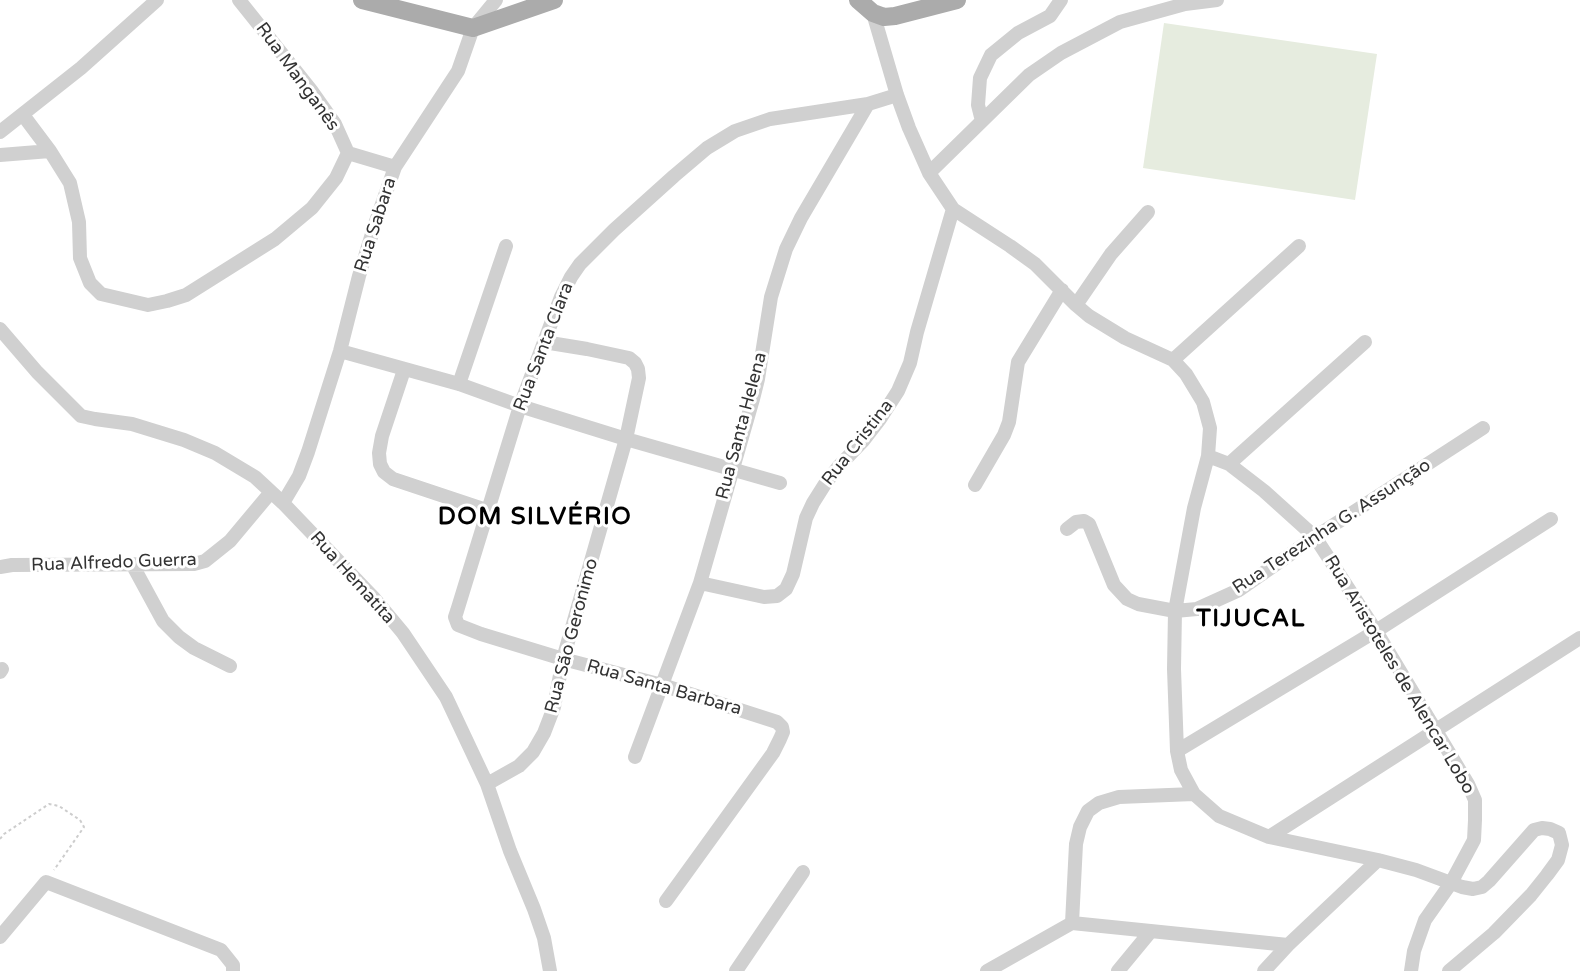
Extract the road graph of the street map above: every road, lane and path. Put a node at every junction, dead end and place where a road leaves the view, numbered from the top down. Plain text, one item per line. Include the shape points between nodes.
1 (157, 0) edge
2 (239, 0) edge
3 (362, 0) edge
4 (496, 0) edge
5 (858, 0) edge
6 (957, 0) edge
7 (1061, 0) edge
8 (1217, 0) edge
9 (546, 1) edge
10 (873, 13) junction
11 (473, 28) junction
12 (897, 95) junction
13 (868, 104) junction
14 (22, 115) junction
15 (982, 121) junction
16 (0, 132) edge
17 (50, 151) junction
18 (348, 153) junction
19 (0, 155) edge
20 (395, 167) junction
21 (929, 172) junction
22 (953, 209) junction
23 (1148, 212) dead end
24 (506, 246) dead end
25 (1299, 246) dead end
26 (1062, 290) junction
27 (1076, 305) junction
28 (0, 329) edge
29 (544, 342) junction
30 (1365, 342) dead end
31 (340, 351) junction
32 (1173, 360) junction
33 (404, 370) junction
34 (459, 384) junction
35 (520, 406) junction
36 (1483, 428) dead end
37 (626, 440) junction
38 (1208, 456) junction
39 (1229, 464) junction
40 (732, 469) junction
41 (780, 483) dead end
42 (975, 485) dead end
43 (271, 492) junction
44 (283, 503) junction
45 (489, 511) junction
46 (1551, 519) dead end
47 (1067, 528) dead end
48 (1315, 537) junction
49 (132, 564) junction
50 (0, 567) edge
51 (700, 583) junction
52 (1175, 611) junction
53 (1376, 631) junction
54 (481, 634) joint
55 (1580, 638) edge
56 (563, 659) junction
57 (230, 666) dead end
58 (662, 685) junction
59 (1435, 730) junction
60 (1177, 751) junction
61 (635, 758) dead end
62 (486, 784) junction
63 (1194, 794) junction
64 (1269, 837) junction
65 (0, 839) edge
66 (1378, 860) junction
67 (803, 873) dead end
68 (46, 882) junction
69 (1451, 883) junction
70 (666, 901) dead end
71 (1072, 923) junction
72 (1151, 932) junction
73 (0, 937) edge
74 (1288, 945) junction
75 (233, 971) edge
76 (550, 971) edge
77 (736, 971) edge
78 (987, 971) edge
79 (1118, 971) edge
80 (1264, 971) edge
81 (1411, 971) edge
82 (1449, 971) edge

1 - 14 street
2 - 18 street, Rua Manganês via 311,90 335,124
3 - 11 main road
4 - 11 street
5 - 10 main road
6 - 10 main road via 895,16
7 - 15 street via 1050,16 1018,33 991,55 980,78 978,105
8 - 15 street via 1185,4 1120,22 1029,75
9 - 11 main road
10 - 12 street
11 - 20 street, Rua Sabara via 458,71
12 - 13 street, Rua Santa Clara
12 - 21 street
13 - 29 street, Rua Santa Clara via 770,119 735,131 707,148 580,264 561,297
13 - 40 street, Rua Santa Helena via 786,249 771,297 758,379
14 - 16 street
14 - 17 street
15 - 21 street
17 - 18 street via 70,183 79,222 80,258 90,283 100,294 148,305 186,295 275,239 312,208 336,178
17 - 19 street
18 - 20 street
20 - 31 street, Rua Sabara via 359,276
21 - 22 street
22 - 26 street via 1035,264
22 - 51 street, Rua Cristina via 910,363 898,391 813,503 786,589 777,596 764,597
23 - 27 street via 1111,254
24 - 34 street
25 - 32 street
26 - 27 street
26 - 42 street via 1018,362 1009,422
27 - 32 street via 1125,338
28 - 43 street, Rua Hematita via 81,416 132,424 184,440 215,453 255,477
29 - 35 street, Rua Santa Clara
29 - 37 street, Rua São Geronimo via 629,358 635,363 639,378
30 - 39 street
31 - 33 street
31 - 44 street, Rua Sabara via 299,476
32 - 38 street via 1203,402 1210,428
33 - 34 street
33 - 45 street via 382,436 379,453 384,472 408,485
34 - 35 street
35 - 37 street
35 - 45 street, Rua Santa Clara
36 - 48 street, Rua Terezinha G. Assunção
37 - 40 street
37 - 56 street, Rua São Geronimo
38 - 39 street, Rua Aristoteles de Alencar Lobo
38 - 52 street
39 - 48 street, Rua Aristoteles de Alencar Lobo
40 - 41 street
40 - 51 street, Rua Santa Helena
43 - 44 street, Rua Hematita
43 - 49 street, Rua Alfredo Guerra via 230,541 206,561
44 - 62 street, Rua Hematita via 403,633 446,697
45 - 54 street, Rua Santa Clara via 455,617 458,625
46 - 53 street
47 - 52 street via 1076,522 1089,524 1114,585 1127,599
48 - 52 street, Rua Terezinha G. Assunção via 1239,590 1197,609
48 - 53 street, Rua Aristoteles de Alencar Lobo
49 - 50 street, Rua Alfredo Guerra
49 - 57 street via 163,621 194,648
51 - 58 street, Rua Santa Helena
52 - 60 street
53 - 59 street, Rua Aristoteles de Alencar Lobo
53 - 60 street
54 - 56 street, Rua Santa Barbara
55 - 59 street
56 - 58 street, Rua Santa Barbara
56 - 62 street, Rua São Geronimo via 554,707 533,752 519,766
58 - 61 street, Rua Santa Helena
58 - 70 street, Rua Santa Barbara via 777,722 783,732 773,753
59 - 64 street
59 - 69 street, Rua Aristoteles de Alencar Lobo via 1475,800 1474,840
60 - 63 street via 1181,770
62 - 76 street, Rua Hematita via 534,909
63 - 64 street via 1219,816
63 - 71 street via 1119,797 1088,811 1076,844
64 - 66 street
65 - 68 path via 49,804 80,820 84,827
66 - 69 street
66 - 74 street
67 - 77 street
68 - 73 street
68 - 75 street via 221,950
69 - 81 street, Rua Aristoteles de Alencar Lobo via 1425,920 1413,951
69 - 82 street via 1473,889 1482,887 1534,830 1559,833 1562,845 1558,860 1547,875 1494,933
71 - 72 street
71 - 78 street
72 - 74 street
72 - 79 street
74 - 80 street

